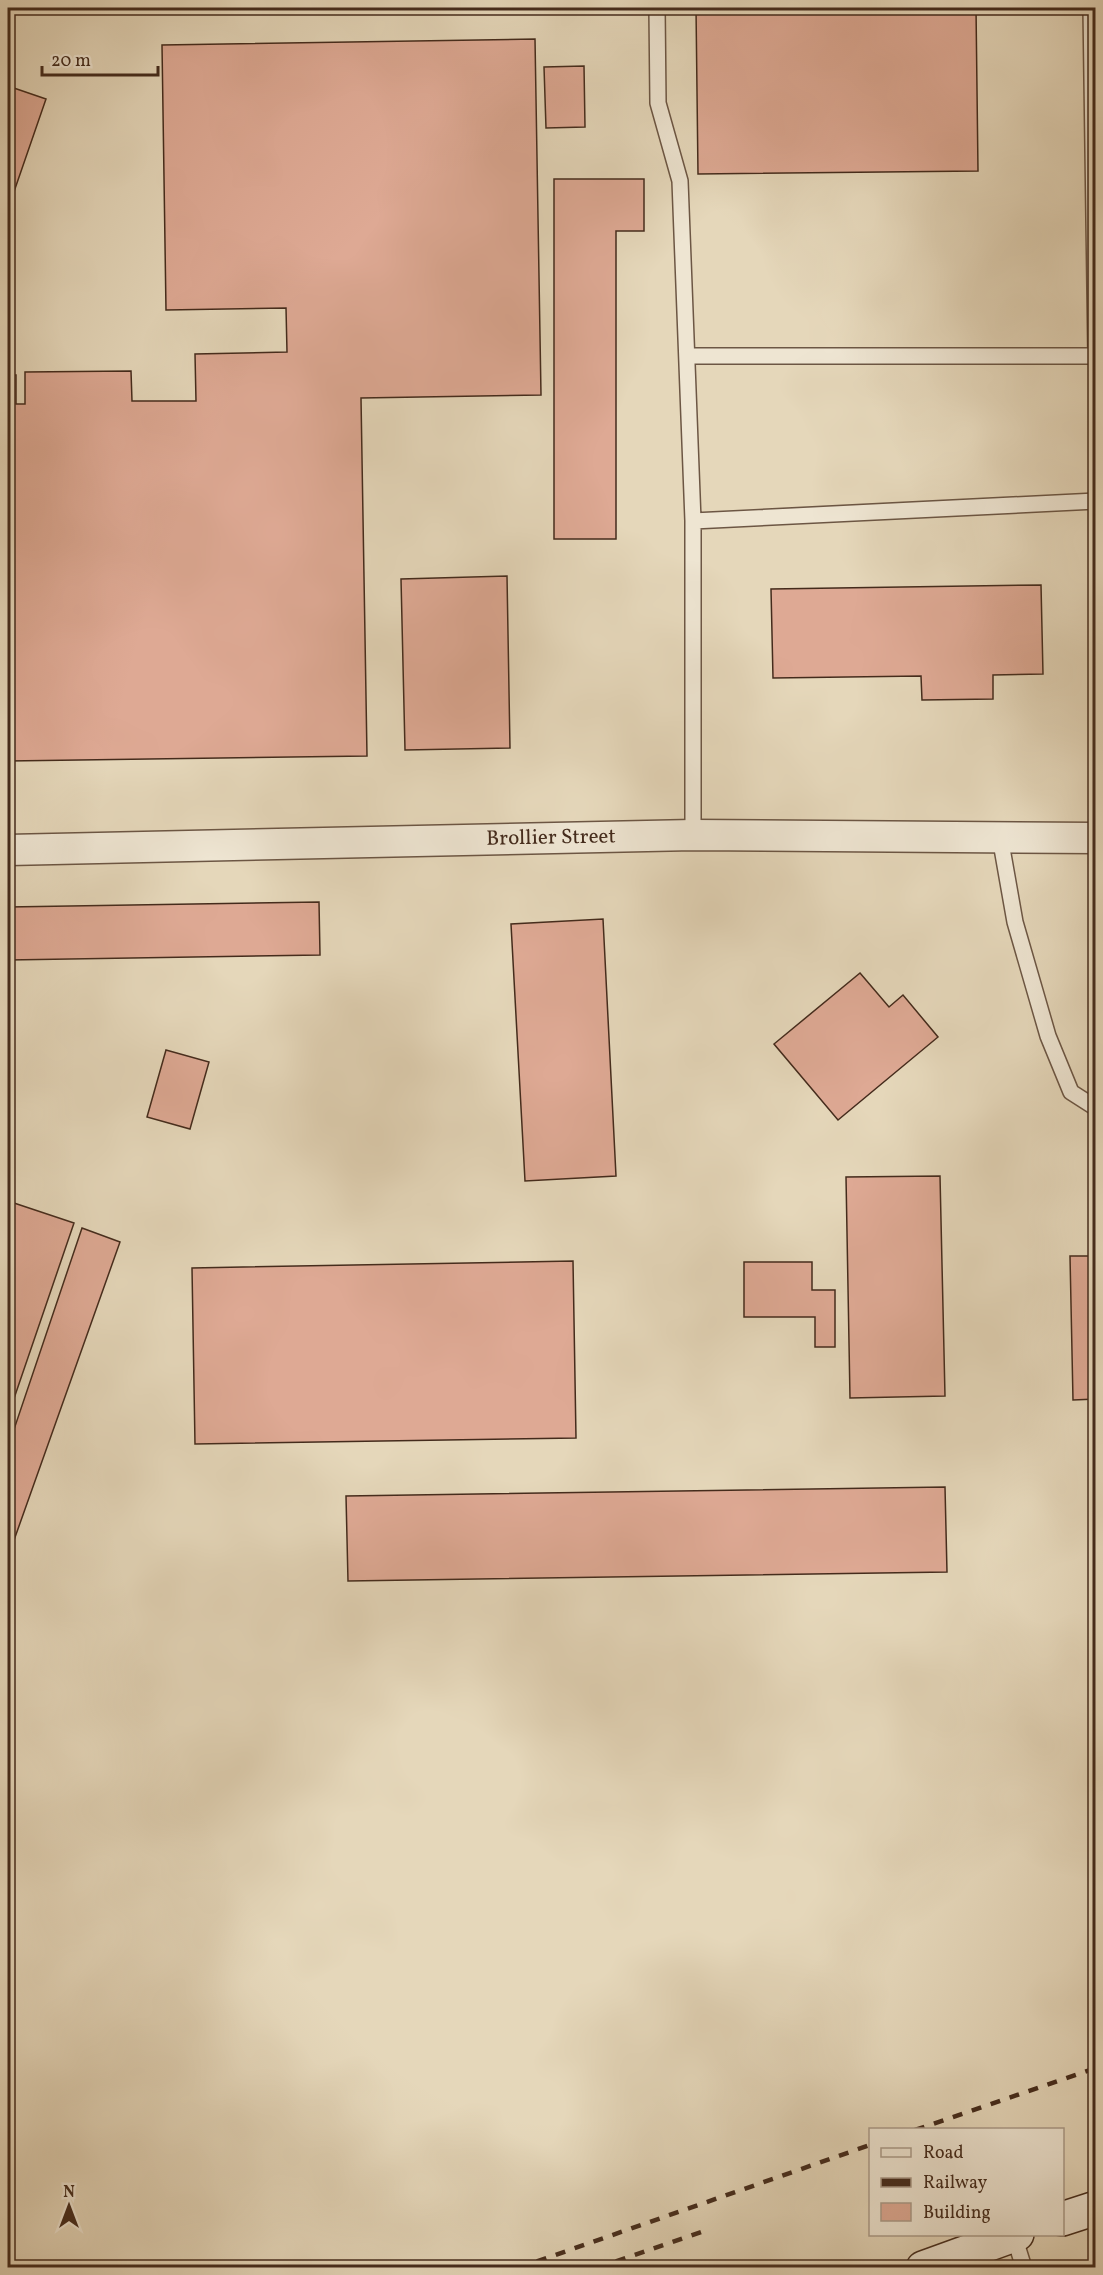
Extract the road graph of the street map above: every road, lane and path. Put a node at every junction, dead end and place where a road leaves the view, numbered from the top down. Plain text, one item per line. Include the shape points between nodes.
1 (657, 8) edge
2 (1091, 8) edge
3 (687, 356) junction
4 (1095, 356) edge
5 (1095, 501) edge
6 (693, 521) junction
7 (693, 835) junction
8 (1000, 837) junction
9 (1095, 838) edge
10 (8, 850) edge
11 (1095, 1107) edge
12 (1095, 2208) edge
13 (1064, 2218) edge
14 (1013, 2236) edge
15 (1016, 2236) edge
16 (923, 2268) edge
17 (1024, 2268) edge

1 - 3 lane via 658,103 680,180
2 - 4 lane
3 - 4 lane
3 - 6 lane
5 - 6 lane
6 - 7 lane
7 - 8 street, Brollier Street
7 - 10 street, Brollier Street
8 - 9 street, Brollier Street
8 - 11 lane via 1015,922 1048,1036 1071,1092
12 - 13 main road
14 - 16 main road
15 - 17 lane

